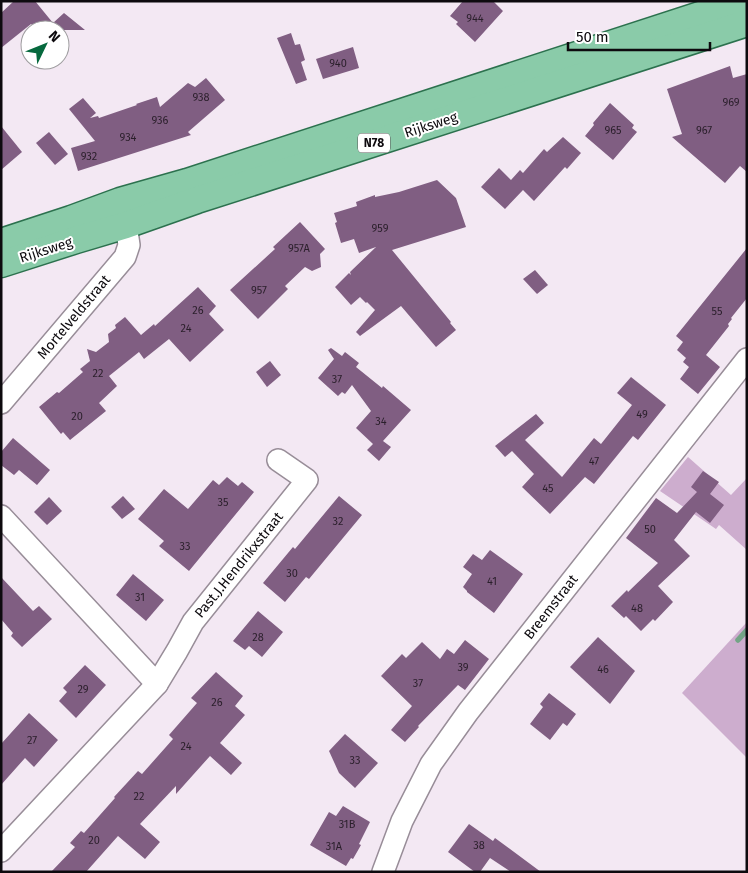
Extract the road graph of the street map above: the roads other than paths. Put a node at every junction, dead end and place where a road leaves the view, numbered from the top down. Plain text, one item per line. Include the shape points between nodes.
1 (744, 1) edge
2 (747, 23) edge
3 (126, 225) junction
4 (1, 242) edge
5 (1, 264) edge
6 (747, 359) edge
7 (1, 403) edge
8 (278, 460) dead end
9 (1, 516) edge
10 (157, 684) junction
11 (1, 851) edge
12 (383, 872) edge

1 - 4 main road, Rijksweg / N78
2 - 3 main road, Rijksweg / N78
3 - 5 main road, Rijksweg / N78
3 - 7 street, Mortelveldstraat via 129,245 125,257
6 - 12 street, Breemstraat via 468,712 431,764 402,821
8 - 10 street, Past.J.Hendrikxstraat via 307,480 193,622
9 - 10 street
10 - 11 street, Past.J.Hendrikxstraat

